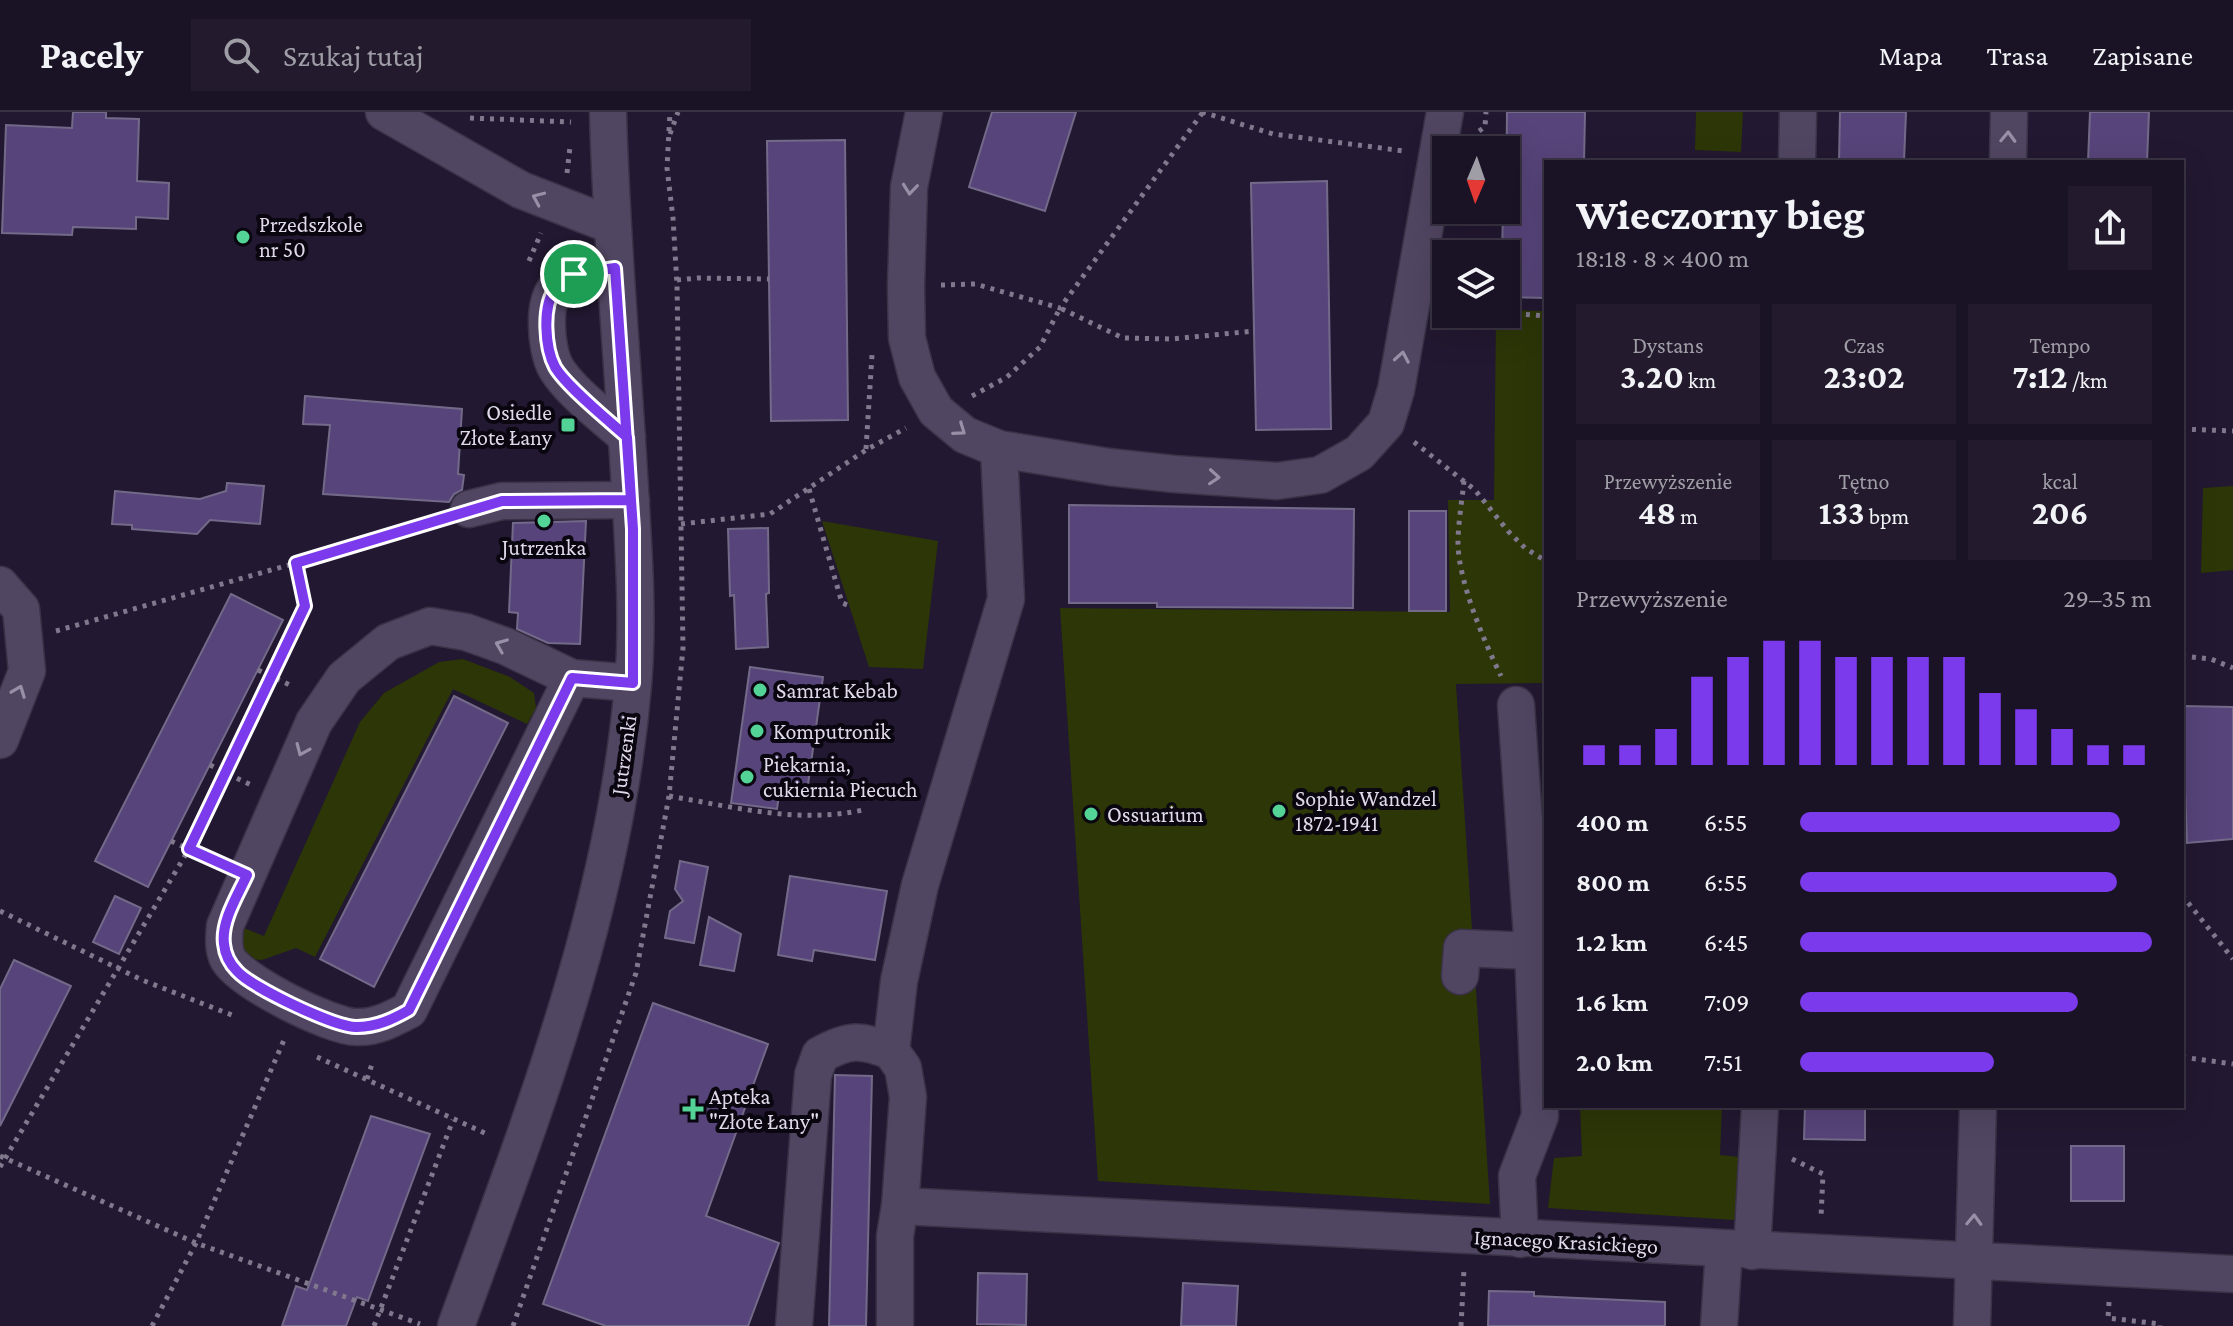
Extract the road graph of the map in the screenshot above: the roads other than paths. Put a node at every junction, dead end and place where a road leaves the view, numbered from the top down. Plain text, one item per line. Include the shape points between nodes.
1 (384, 112) edge
2 (608, 112) edge
3 (924, 112) edge
4 (1445, 112) edge
5 (1798, 112) edge
6 (2009, 112) edge
7 (1797, 160) edge
8 (2008, 160) edge
9 (611, 225) junction
10 (615, 268) junction
11 (627, 437) junction
12 (999, 449) junction
13 (631, 500) junction
14 (469, 509) road end
15 (0, 585) edge
16 (572, 678) junction
17 (633, 683) junction
18 (1516, 705) road end
19 (0, 740) edge
20 (1533, 951) junction
21 (1460, 976) dead end
22 (891, 1051) junction
23 (1760, 1108) edge
24 (1978, 1108) edge
25 (900, 1206) junction
26 (1520, 1239) junction
27 (1738, 1250) junction
28 (1973, 1260) junction
29 (2233, 1274) edge
30 (440, 1318) edge
31 (794, 1326) edge
32 (895, 1326) edge
33 (1719, 1326) edge
34 (1972, 1326) edge

9 -> 1 street via 521,190
2 - 9 street, Jutrzenki
3 -> 12 street via 909,187 907,338 917,377 936,411 965,435
12 -> 4 street via 1174,474 1277,481 1320,475 1359,453 1386,423 1396,390
5 - 7 street
8 -> 6 street
9 - 10 street, Jutrzenki
10 - 11 street, Jutrzenki
10 - 11 street via 574,274 556,286 546,304 547,336 555,367
11 - 13 street, Jutrzenki
12 - 22 street via 1006,599 920,885 899,981
13 - 14 street via 502,501
13 - 17 street, Jutrzenki
19 -> 15 street via 27,671 21,609
16 -> 16 street via 505,646 430,626 388,642 344,678 314,722 225,926 227,958 237,972 335,1024 356,1028 387,1023 409,1010
16 - 17 street
17 - 30 street, Jutrzenki via 613,825 587,946 546,1075
18 - 20 street
20 - 21 street via 1462,948
20 - 26 street via 1540,1116 1517,1176
22 - 25 street via 903,1068 908,1097
22 - 31 street via 856,1041 820,1055 813,1075
23 - 27 street
28 -> 24 street
25 - 26 street, Ignacego Krasickiego
25 - 32 street
26 - 27 street, Ignacego Krasickiego
27 - 28 street, Ignacego Krasickiego
27 - 33 street
28 - 29 street, Ignacego Krasickiego
28 - 34 street

